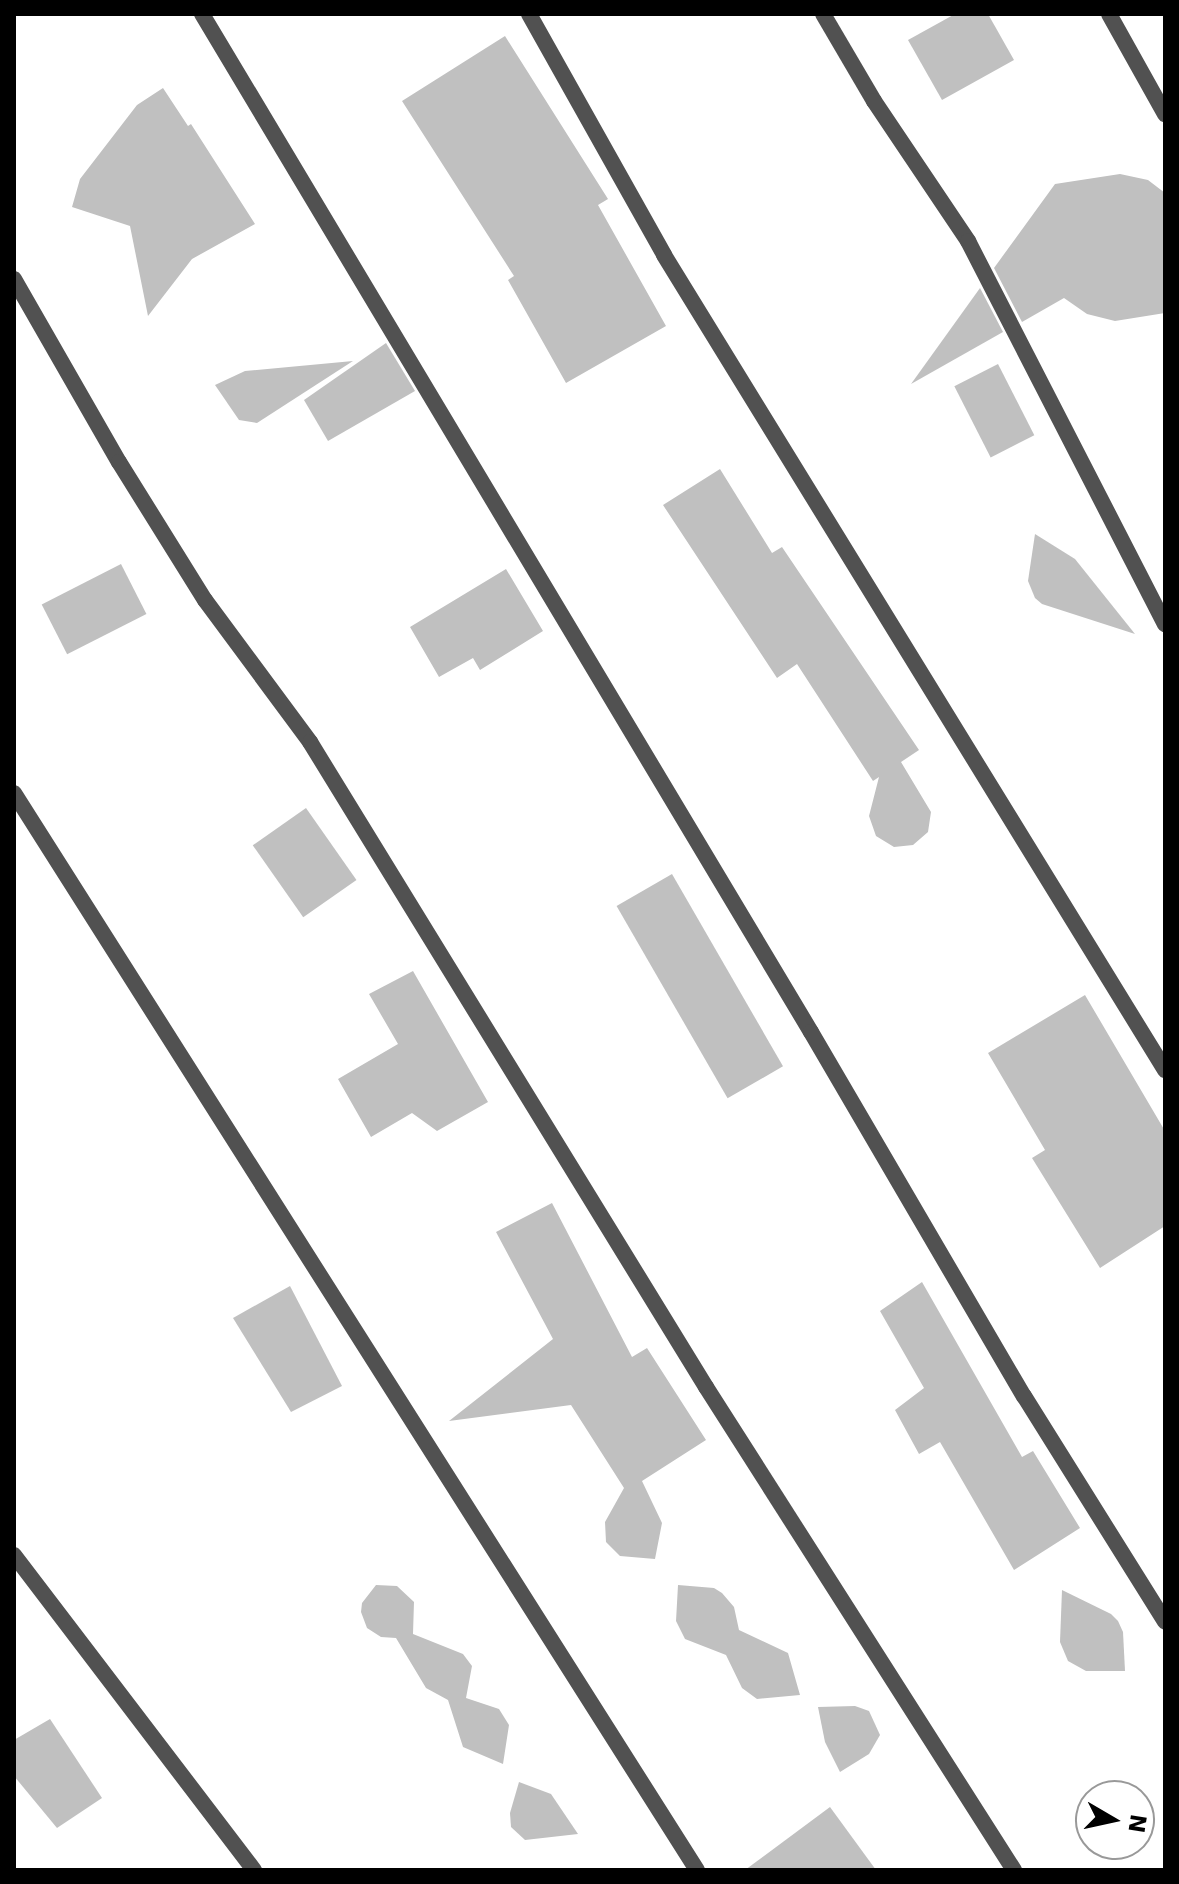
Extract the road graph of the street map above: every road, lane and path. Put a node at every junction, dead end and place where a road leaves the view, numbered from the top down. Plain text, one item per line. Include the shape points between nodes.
1 (202, 14) edge
2 (529, 14) edge
3 (823, 14) edge
4 (1109, 14) edge
5 (1165, 114) edge
6 (14, 279) edge
7 (1165, 624) edge
8 (14, 793) edge
9 (1165, 1070) edge
10 (14, 1555) edge
11 (1165, 1622) edge
12 (254, 1870) edge
13 (697, 1870) edge
14 (1014, 1870) edge

1 - 11 street via 1024,1396
2 - 9 street via 664,255
3 - 7 street via 968,241
4 - 5 street
6 - 14 street via 197,588 310,742 706,1387
8 - 13 street
10 - 12 street

